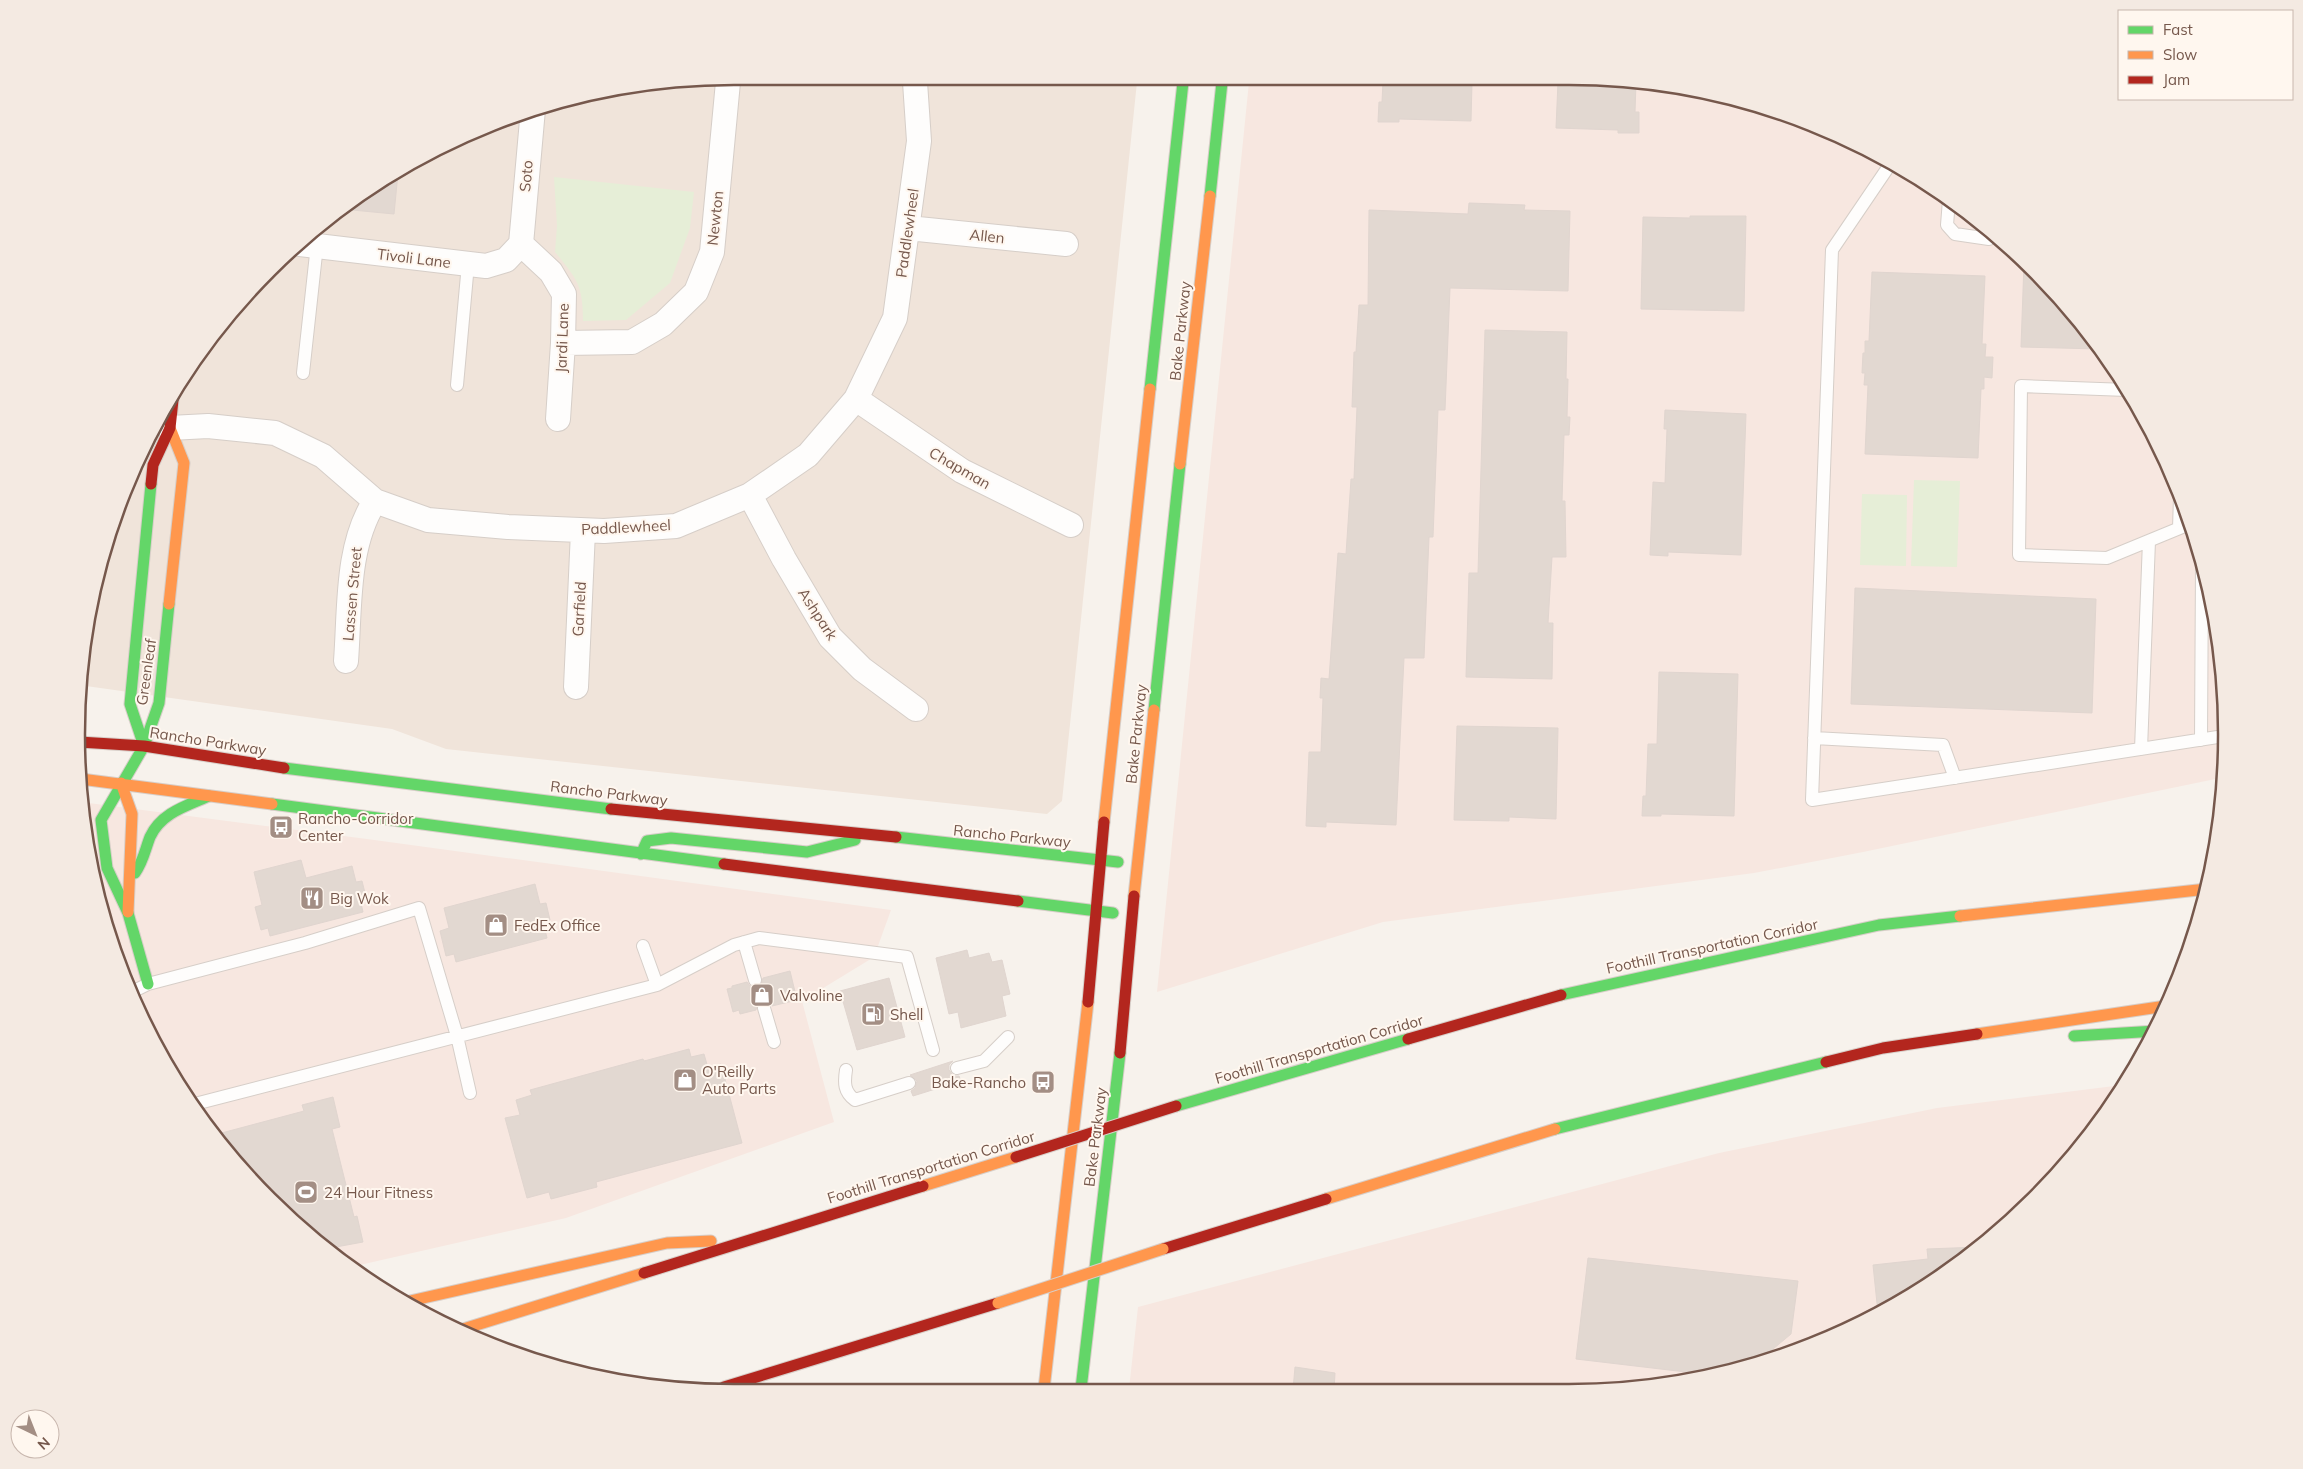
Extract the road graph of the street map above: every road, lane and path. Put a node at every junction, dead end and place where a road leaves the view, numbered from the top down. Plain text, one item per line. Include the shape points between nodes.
1 (728, 85) edge
2 (915, 85) edge
3 (1183, 85) edge
4 (1222, 85) edge
5 (532, 117) edge
6 (1887, 169) edge
7 (1948, 208) edge
8 (908, 228) junction
9 (314, 239) edge
10 (1988, 239) edge
11 (312, 241) edge
12 (521, 244) junction
13 (1066, 244) dead end
14 (468, 264) junction
15 (564, 343) junction
16 (303, 373) dead end
17 (457, 386) dead end
18 (2119, 390) edge
19 (856, 399) junction
20 (172, 410) edge
21 (558, 419) dead end
22 (170, 428) junction
23 (750, 495) junction
24 (375, 501) junction
25 (2179, 514) edge
26 (1071, 525) dead end
27 (2184, 526) edge
28 (2179, 528) junction
29 (583, 531) junction
30 (2149, 541) junction
31 (2202, 591) edge
32 (346, 661) dead end
33 (576, 687) dead end
34 (916, 709) dead end
35 (2218, 737) edge
36 (1814, 738) junction
37 (2201, 740) junction
38 (85, 742) edge
39 (144, 746) junction
40 (2142, 749) junction
41 (1955, 778) junction
42 (86, 780) edge
43 (121, 783) junction
44 (209, 796) junction
45 (876, 835) junction
46 (641, 854) junction
47 (1101, 860) junction
48 (1137, 864) junction
49 (131, 878) junction
50 (2122, 886) dead end
51 (2199, 890) edge
52 (1095, 911) junction
53 (128, 913) junction
54 (1132, 914) junction
55 (1879, 925) junction
56 (744, 942) junction
57 (643, 946) dead end
58 (755, 980) dead end
59 (148, 984) junction
60 (657, 985) junction
61 (137, 990) edge
62 (2158, 1007) edge
63 (764, 1008) dead end
64 (2146, 1032) edge
65 (457, 1036) junction
66 (1008, 1037) dead end
67 (2058, 1037) dead end
68 (2020, 1040) dead end
69 (774, 1042) dead end
70 (1883, 1048) junction
71 (933, 1050) dead end
72 (957, 1068) dead end
73 (846, 1070) dead end
74 (909, 1083) dead end
75 (470, 1093) dead end
76 (200, 1103) edge
77 (748, 1240) junction
78 (414, 1299) edge
79 (998, 1303) junction
80 (469, 1327) edge
81 (844, 1363) dead end
82 (737, 1384) edge
83 (1045, 1384) edge
84 (1082, 1384) edge

1 - 15 street, Newton via 712,252 696,292 663,324 632,342
2 - 8 street, Paddlewheel via 920,141
3 - 47 main road, Bake Parkway
4 - 48 main road, Bake Parkway
5 - 12 street, Soto
6 - 36 lane via 1832,250
7 - 10 lane via 1947,226 1955,234
8 - 13 street, Allen
8 - 19 street, Paddlewheel via 896,318
9 - 14 street, Tivoli Lane
11 - 16 lane
12 - 14 street, Tivoli Lane via 506,260 486,266
12 - 15 street, Jardi Lane via 551,272 564,294
14 - 17 lane
15 - 21 street, Jardi Lane
18 - 30 lane via 2022,386 2020,555 2107,558
19 - 23 street, Paddlewheel via 808,455
19 - 26 street, Chapman via 962,471
20 - 22 main road, Greenleaf
22 - 24 street, Paddlewheel via 208,426 276,433 323,456
22 - 39 main road, Greenleaf via 184,462 159,703
22 - 39 main road, Greenleaf via 153,465 130,704
23 - 29 street, Paddlewheel via 676,526
23 - 34 street, Ashpark via 830,637 862,669
24 - 29 street, Paddlewheel via 428,520
24 - 32 street, Lassen Street via 355,545
25 - 28 lane
27 - 28 lane
28 - 30 lane
29 - 33 street, Garfield
30 - 40 lane
31 - 37 lane
35 - 37 lane
36 - 41 lane via 1943,745
36 - 41 lane via 1812,800
37 - 40 lane
38 - 39 main road, Rancho Parkway
39 - 43 main road
39 - 45 main road, Rancho Parkway via 323,774 657,814
40 - 41 lane
42 - 43 main road
43 - 44 main road
43 - 49 main road via 132,814
43 - 53 main road via 101,820 107,868
44 - 46 main road
44 - 49 main road via 160,820 150,836 143,863
45 - 46 main road via 806,852 671,838 648,841
45 - 47 main road, Rancho Parkway
46 - 52 main road
47 - 48 main road, Rancho Parkway
47 - 52 main road, Bake Parkway
48 - 54 main road, Bake Parkway
49 - 53 main road
50 - 55 main road
51 - 55 main road, Foothill Transportation Corridor
52 - 54 main road
52 - 83 main road, Bake Parkway via 1085,1034
53 - 59 main road
54 - 84 main road, Bake Parkway via 1122,1037
55 - 77 main road, Foothill Transportation Corridor, bridge via 1551,997 1176,1106
56 - 58 lane
56 - 60 lane
56 - 71 lane via 759,938 907,957
57 - 60 lane
59 - 61 lane
59 - 65 lane via 305,943 419,908
60 - 65 lane
62 - 70 main road
63 - 69 lane
64 - 67 main road
65 - 75 lane
65 - 76 lane
66 - 72 lane via 984,1060
68 - 70 main road
70 - 79 main road, bridge via 1532,1136
73 - 74 lane via 846,1089 855,1100
77 - 78 main road via 668,1243
77 - 80 main road, Foothill Transportation Corridor
79 - 81 main road
79 - 82 main road

